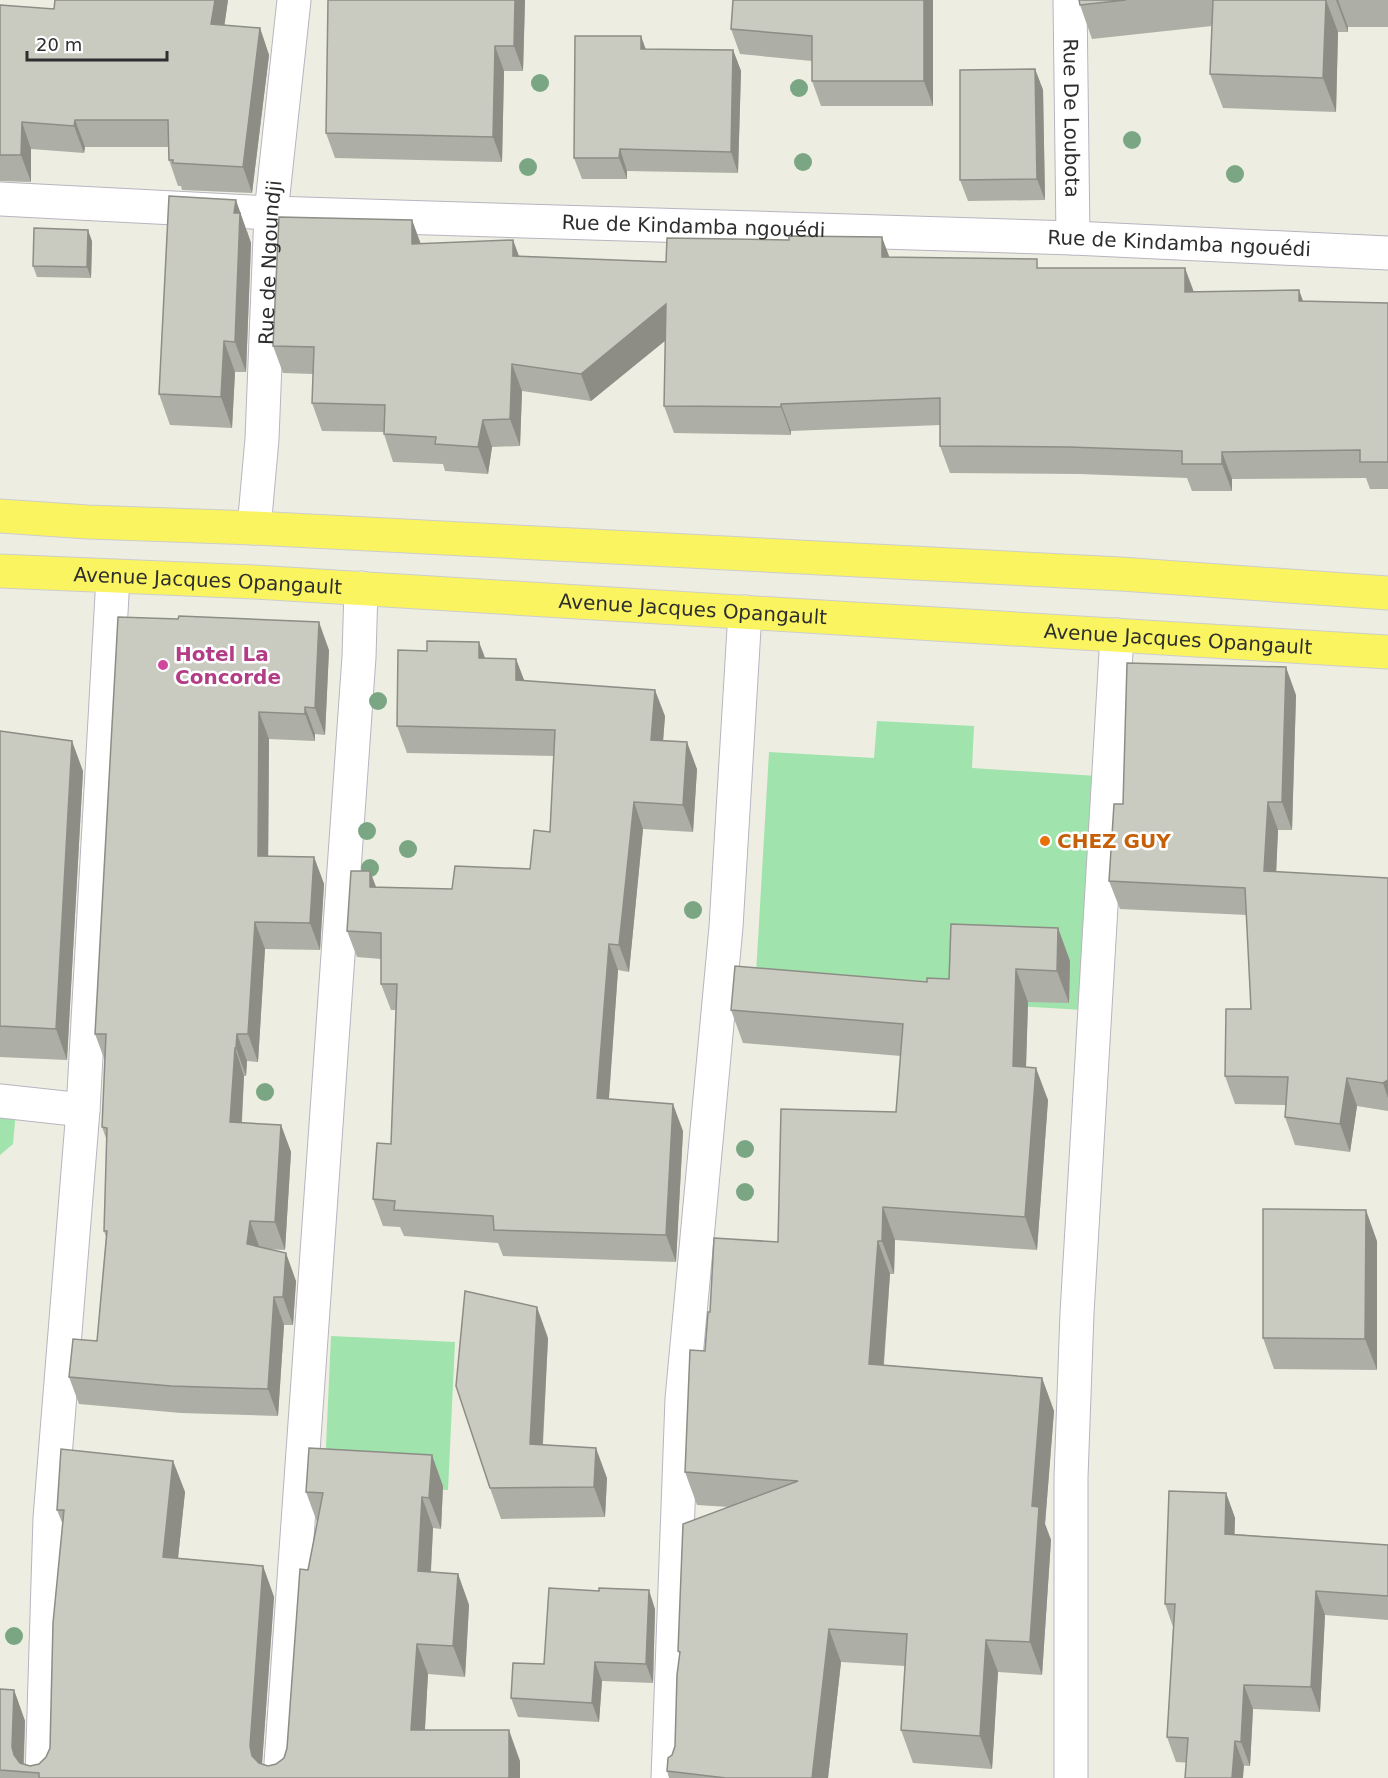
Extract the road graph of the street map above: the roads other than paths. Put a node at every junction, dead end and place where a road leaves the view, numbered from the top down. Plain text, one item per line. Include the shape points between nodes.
1 (294, 0) edge
2 (1070, 0) edge
3 (0, 199) edge
4 (271, 213) junction
5 (1073, 238) junction
6 (1388, 253) edge
7 (0, 516) edge
8 (254, 528) junction
9 (0, 571) edge
10 (113, 577) junction
11 (361, 588) junction
12 (1388, 593) edge
13 (745, 612) junction
14 (1118, 635) junction
15 (1388, 652) edge
16 (0, 1101) edge
17 (82, 1110) junction
18 (42, 1778) edge
19 (280, 1778) edge
20 (668, 1778) edge
21 (1071, 1778) edge

1 - 4 street, Rue de Ngoundji
2 - 5 street, Rue De Loubota
3 - 4 street, Rue de Kindamba ngouédi
4 - 5 street, Rue de Kindamba ngouédi
4 - 8 street, Rue de Ngoundji via 262,439
5 - 6 street, Rue de Kindamba ngouédi
7 - 8 highway
8 - 12 highway via 1120,574
9 - 10 highway, Avenue Jacques Opangault
10 - 11 highway, Avenue Jacques Opangault
10 - 17 street
11 - 13 highway, Avenue Jacques Opangault
11 - 19 street
13 - 14 highway, Avenue Jacques Opangault
13 - 20 street via 726,927 682,1399
14 - 15 highway, Avenue Jacques Opangault
14 - 21 street via 1077,1313 1071,1477
16 - 17 street
17 - 18 street via 50,1518

